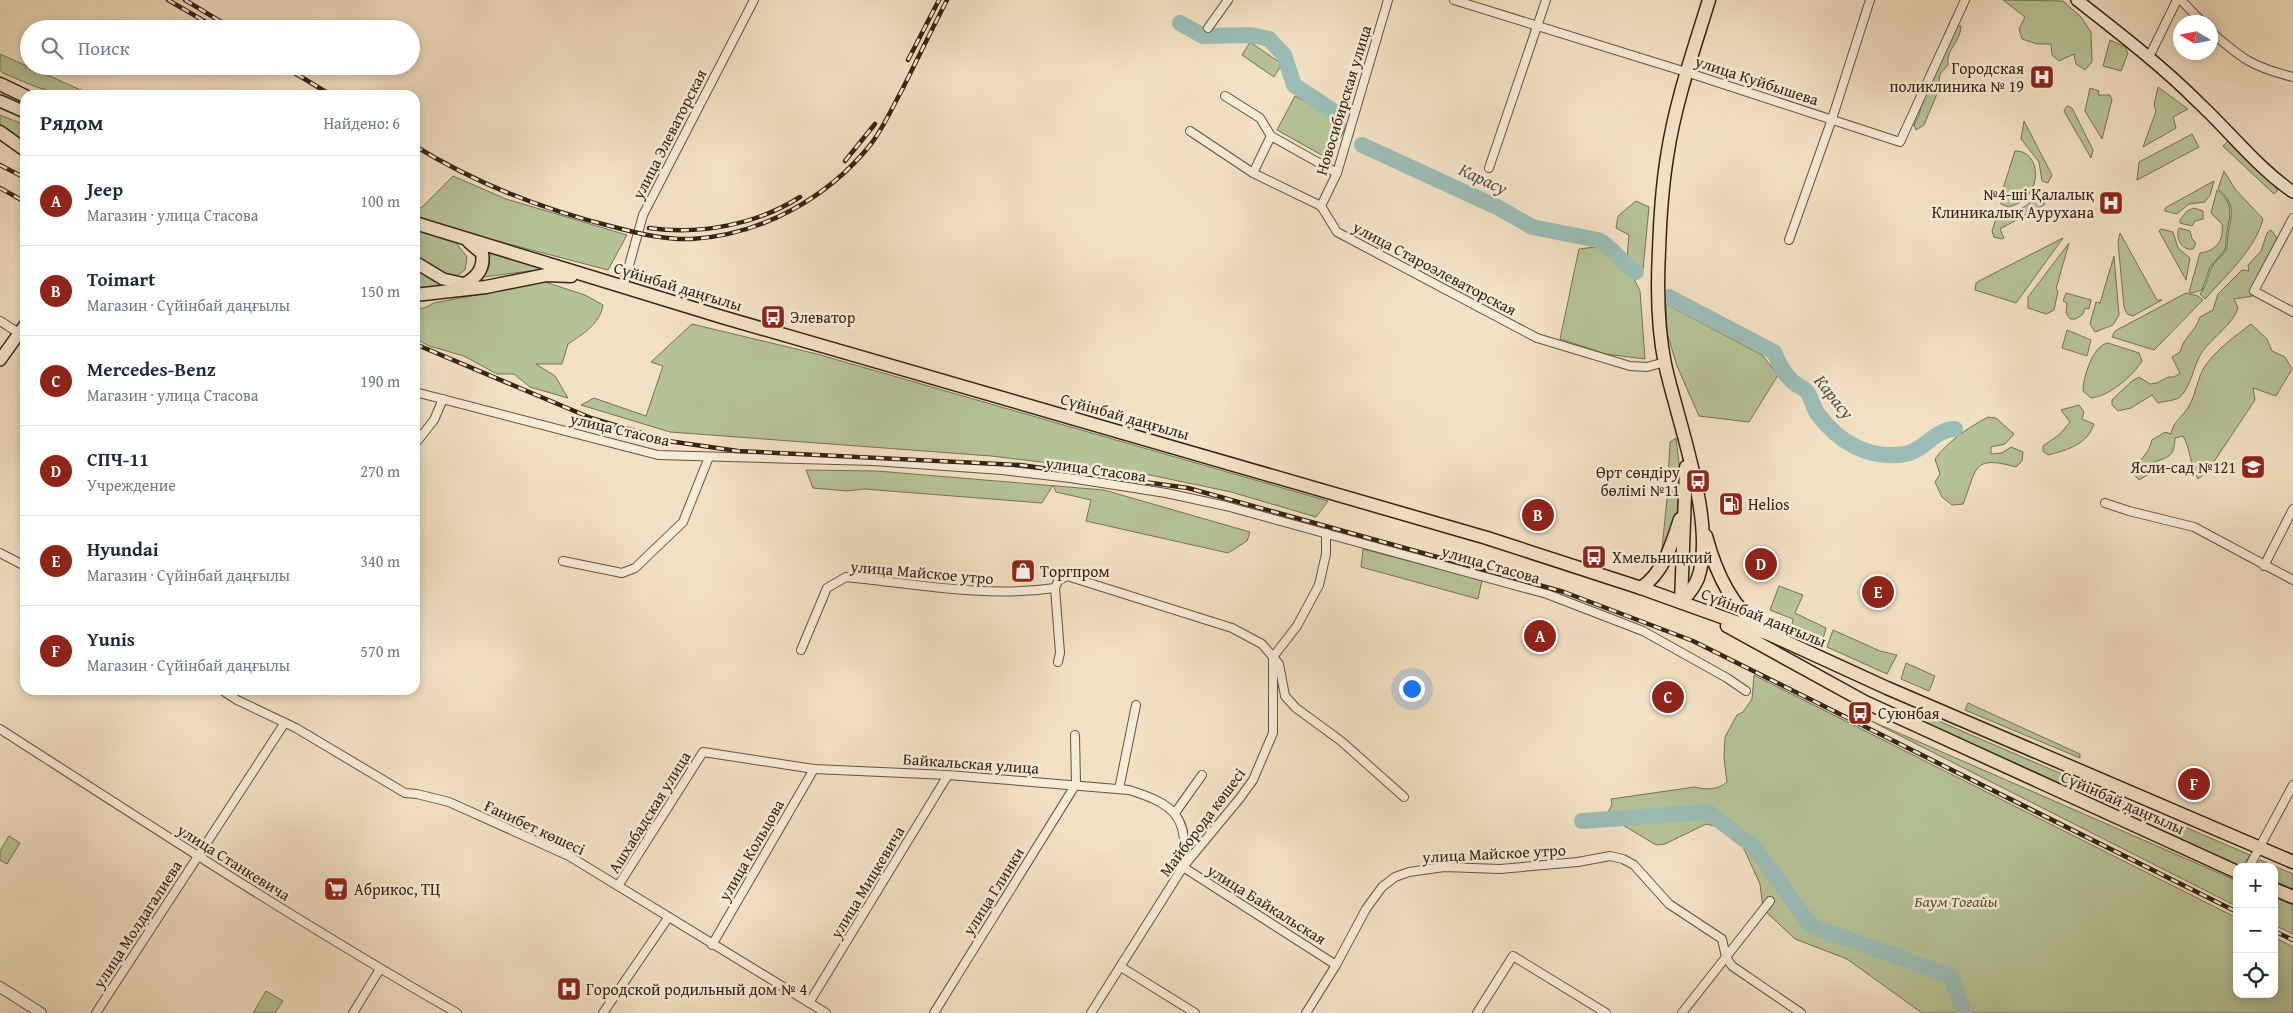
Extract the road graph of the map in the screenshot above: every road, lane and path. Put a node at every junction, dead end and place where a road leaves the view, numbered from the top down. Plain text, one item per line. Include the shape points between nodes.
1 (754, 0) edge
2 (1228, 0) edge
3 (1388, 0) edge
4 (1454, 0) edge
5 (1546, 0) edge
6 (1709, 0) edge
7 (1870, 0) edge
8 (1965, 0) edge
9 (2077, 0) edge
10 (2177, 0) edge
11 (2182, 0) edge
12 (2196, 15) edge
13 (1538, 26) junction
14 (1208, 28) dead end
15 (2218, 38) edge
16 (2149, 57) junction
17 (1686, 72) junction
18 (2293, 77) edge
19 (0, 84) edge
20 (20, 94) edge
21 (1225, 96) dead end
22 (0, 101) edge
23 (20, 110) edge
24 (1832, 119) junction
25 (1190, 131) dead end
26 (0, 132) edge
27 (1271, 136) junction
28 (20, 146) edge
29 (1489, 168) dead end
30 (1253, 173) junction
31 (1337, 173) junction
32 (2293, 192) edge
33 (1321, 206) junction
34 (2293, 218) edge
35 (420, 224) edge
36 (458, 236) junction
37 (1789, 240) dead end
38 (420, 265) edge
39 (598, 279) junction
40 (464, 284) junction
41 (486, 287) junction
42 (623, 287) junction
43 (446, 292) junction
44 (420, 295) edge
45 (2293, 312) edge
46 (0, 321) edge
47 (20, 328) edge
48 (20, 332) edge
49 (0, 360) edge
50 (1664, 362) junction
51 (420, 393) edge
52 (444, 399) junction
53 (420, 438) edge
54 (1685, 446) junction
55 (709, 456) junction
56 (1686, 489) junction
57 (2105, 503) dead end
58 (2293, 509) edge
59 (1702, 516) junction
60 (1326, 533) junction
61 (0, 553) edge
62 (563, 561) dead end
63 (20, 563) edge
64 (2264, 566) junction
65 (2293, 580) edge
66 (1055, 588) junction
67 (1642, 588) junction
68 (1681, 602) junction
69 (1769, 634) junction
70 (801, 650) dead end
71 (1273, 658) junction
72 (1058, 662) dead end
73 (1746, 691) dead end
74 (230, 695) edge
75 (1136, 705) dead end
76 (284, 724) junction
77 (0, 729) edge
78 (1075, 735) dead end
79 (703, 752) joint
80 (814, 768) junction
81 (948, 775) junction
82 (1202, 775) dead end
83 (1076, 784) junction
84 (2293, 785) edge
85 (1119, 789) junction
86 (1404, 797) dead end
87 (1175, 813) junction
88 (2258, 848) junction
89 (197, 856) junction
90 (2293, 862) edge
91 (2251, 863) edge
92 (1183, 867) junction
93 (2233, 870) edge
94 (618, 886) junction
95 (2278, 890) edge
96 (2293, 897) edge
97 (1770, 901) dead end
98 (668, 918) junction
99 (712, 945) junction
100 (1726, 957) junction
101 (1336, 964) junction
102 (1121, 967) junction
103 (380, 969) junction
104 (0, 987) edge
105 (809, 1003) junction
106 (41, 1013) edge
107 (96, 1013) edge
108 (354, 1013) edge
109 (457, 1013) edge
110 (603, 1013) edge
111 (826, 1013) edge
112 (934, 1013) edge
113 (1091, 1013) edge
114 (1195, 1013) edge
115 (1306, 1013) edge
116 (1477, 1013) edge
117 (1606, 1013) edge
118 (1682, 1013) edge
119 (1801, 1013) edge

1 - 42 street, улица Элеваторская via 643,215
2 - 14 street
3 - 31 street, Новосибирская улица
4 - 13 street, улица Куйбышева
5 - 13 street
6 - 17 main road
7 - 24 street
8 - 24 street, улица Куйбышева via 1900,142
9 - 16 main road
10 - 16 street
11 - 12 street
13 - 17 street, улица Куйбышева
13 - 29 street
15 - 18 street via 2241,57 2266,70
16 - 32 main road
17 - 24 street, улица Куйбышева
17 - 50 main road via 1667,157 1660,219 1658,310
19 - 20 main road
21 - 27 street via 1260,118
22 - 23 main road
24 - 37 street
25 - 30 street
26 - 28 main road
27 - 30 street
27 - 31 street
30 - 33 street
31 - 33 street, Новосибирская улица
33 - 50 street, улица Староэлеваторская via 1337,232 1537,338 1630,366 1647,367
34 - 45 street via 2254,291
35 - 36 main road, Сүйінбай даңғылы
36 - 39 main road, Сүйінбай даңғылы
36 - 40 main road via 476,247 483,258 478,274
38 - 40 main road via 443,279
39 - 41 main road, Сүйінбай даңғылы via 546,275
39 - 42 main road, Сүйінбай даңғылы
40 - 41 main road
40 - 43 main road
41 - 43 main road, Сүйінбай даңғылы
42 - 67 main road, Сүйінбай даңғылы via 1496,541
43 - 44 main road, Сүйінбай даңғылы
46 - 47 street
48 - 49 main road
50 - 54 main road
51 - 52 street, улица Стасова
52 - 53 street via 434,420
52 - 55 street, улица Стасова via 658,455
54 - 56 main road
54 - 59 main road
55 - 60 street, улица Стасова via 873,461 1070,478 1166,493
55 - 62 street via 683,522 635,568 622,573
56 - 67 main road via 1675,534 1659,572
56 - 68 main road
57 - 64 street via 2194,527
58 - 64 street
59 - 68 main road via 1698,578
59 - 69 main road via 1710,550 1728,593 1741,611
60 - 71 street via 1326,554 1319,585 1297,626
60 - 73 street, улица Стасова via 1585,608 1667,643
61 - 63 street
64 - 65 street
66 - 70 street, улица Майское утро via 993,592 846,577 827,588
66 - 71 street via 1058,581 1067,576 1232,628 1262,644
66 - 72 street
67 - 68 main road, Сүйінбай даңғылы
68 - 69 main road, Сүйінбай даңғылы
68 - 93 main road, Сүйінбай даңғылы via 1860,699
69 - 88 main road, Сүйінбай даңғылы
71 - 86 street via 1279,664 1285,696 1296,708 1341,741
71 - 92 street, Майборода көшесі via 1273,733 1270,741 1240,798
74 - 76 street, Ғанибет көшесі
75 - 85 street
76 - 89 street, улица Молдагалиева
76 - 94 street, Ғанибет көшесі via 296,728 405,794 449,802 569,856
77 - 89 street, улица Станкевича
78 - 83 street
79 - 80 street, Байкальская улица
79 - 94 street, Ашхабадская улица
80 - 81 street, Байкальская улица
80 - 99 street, улица Кольцова
81 - 83 street, Байкальская улица
81 - 105 street, улица Мицкевича
82 - 87 street
83 - 85 street, Байкальская улица
83 - 112 street, улица Глинки
84 - 88 street
85 - 87 street, Байкальская улица via 1152,797 1167,804
87 - 92 street via 1185,848
88 - 90 main road, Сүйінбай даңғылы
88 - 91 street
89 - 103 street, улица Станкевича
89 - 107 street, улица Молдагалиева
92 - 101 street, улица Байкальская
92 - 102 street, Майборода көшесі
94 - 98 street, Ғанибет көшесі
95 - 96 main road
97 - 100 street
98 - 99 street, Ғанибет көшесі
98 - 110 street
99 - 105 street, Ғанибет көшесі
100 - 101 street, улица Майское утро via 1722,939 1669,904 1634,864 1610,856 1500,869 1444,867 1395,877 1382,887 1366,909
100 - 118 street
100 - 119 street, улица Майское утро via 1732,966
101 - 115 street
102 - 113 street, Майборода көшесі
102 - 114 street
103 - 108 street
103 - 109 street, улица Станкевича
104 - 106 street
105 - 111 street, Ғанибет көшесі
116 - 117 street via 1513,956

